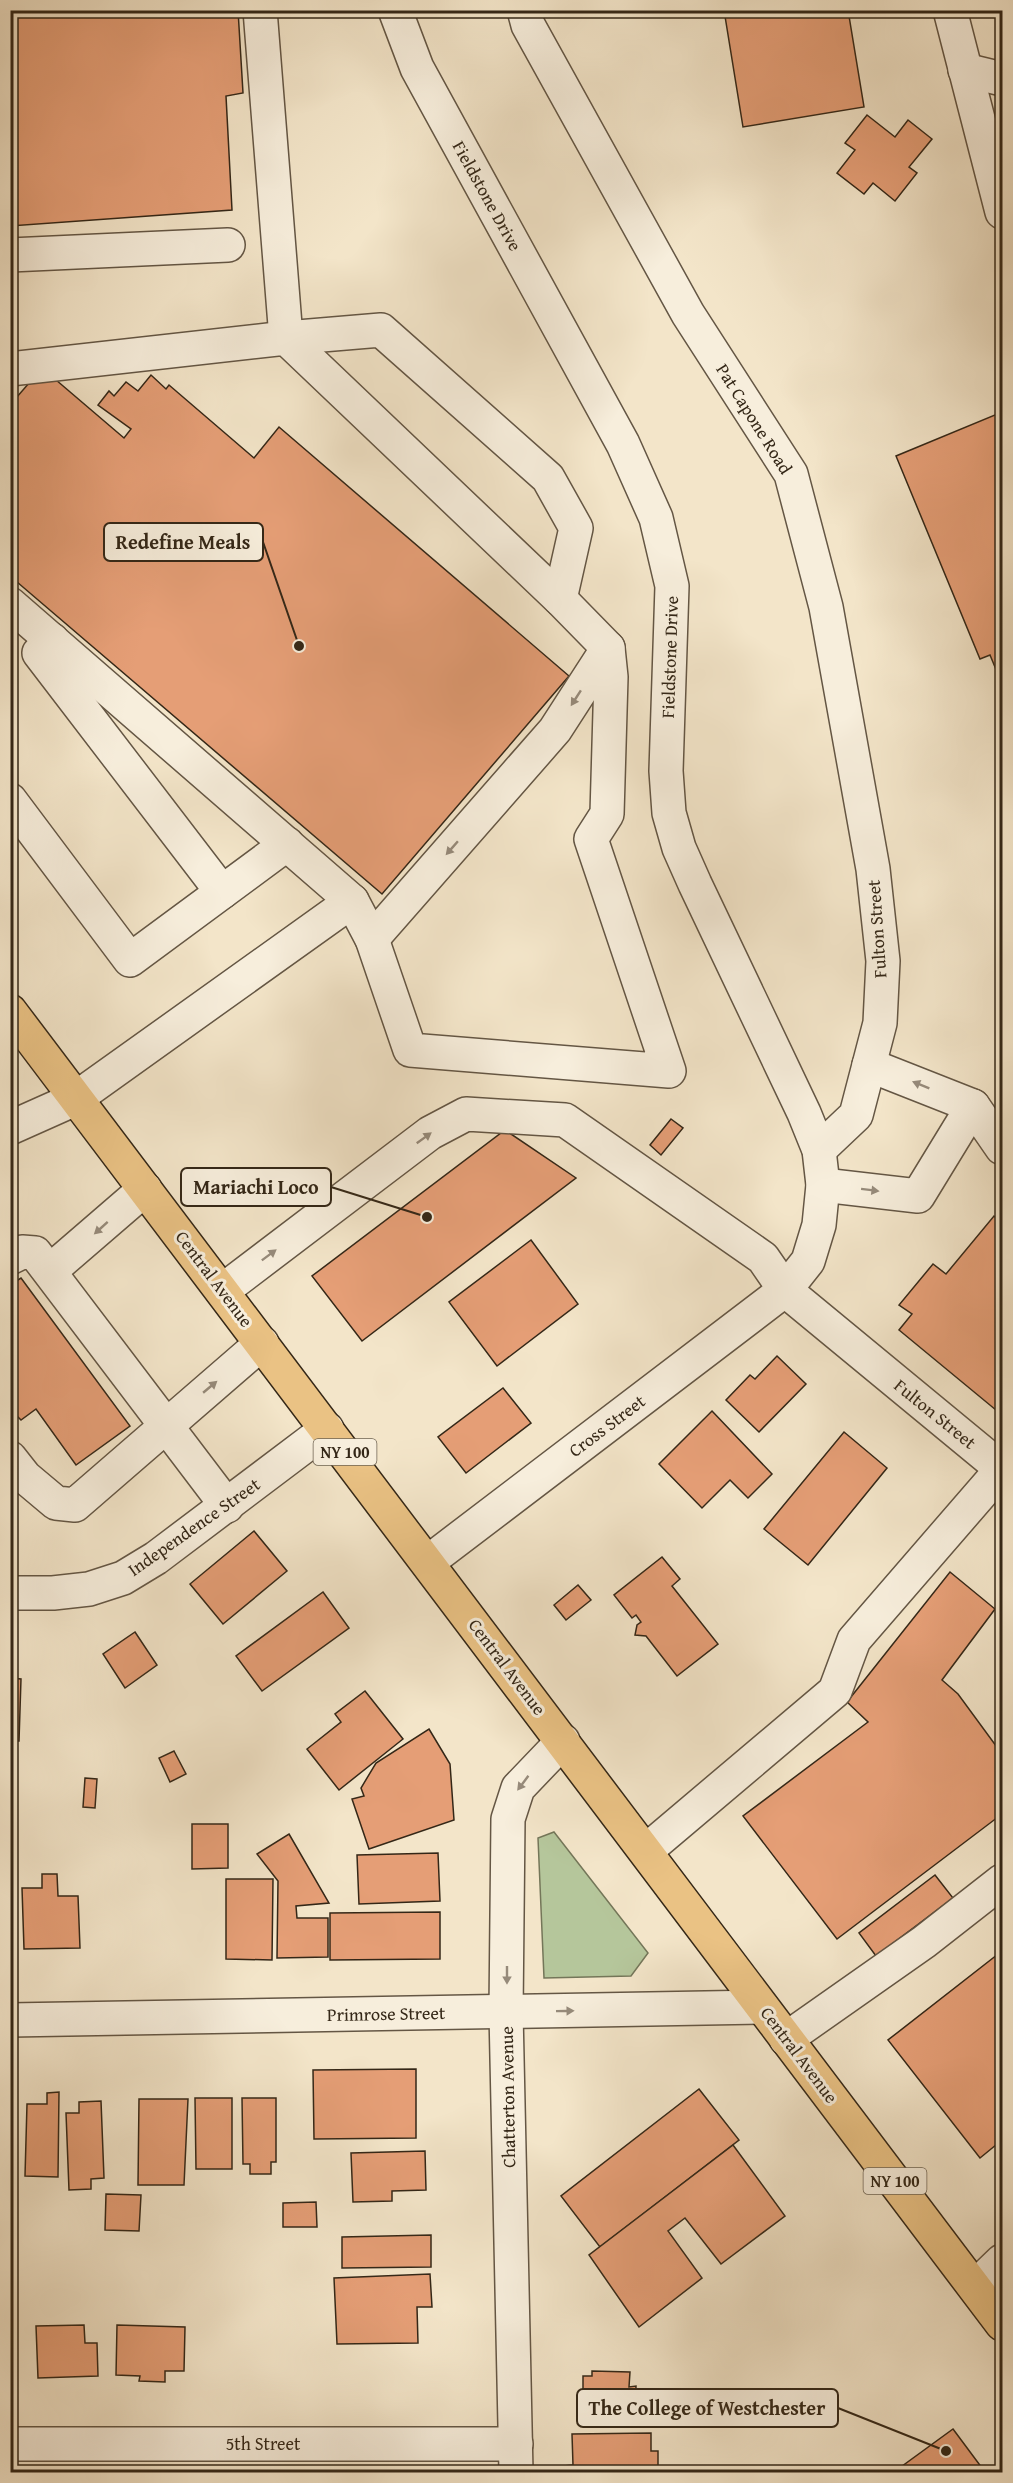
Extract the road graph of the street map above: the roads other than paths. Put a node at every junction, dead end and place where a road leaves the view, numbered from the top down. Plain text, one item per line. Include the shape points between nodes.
1 (260, 10) edge
2 (395, 10) edge
3 (524, 10) edge
4 (950, 10) edge
5 (965, 70) junction
6 (1002, 79) edge
7 (998, 175) edge
8 (1002, 212) edge
9 (228, 245) dead end
10 (10, 255) edge
11 (286, 338) junction
12 (10, 369) edge
13 (560, 599) junction
14 (10, 604) edge
15 (52, 640) junction
16 (608, 648) junction
17 (10, 800) edge
18 (287, 844) junction
19 (873, 869) joint
20 (222, 892) junction
21 (352, 900) junction
22 (372, 939) junction
23 (10, 1011) edge
24 (869, 1065) junction
25 (75, 1099) junction
26 (973, 1106) junction
27 (10, 1128) edge
28 (1002, 1148) edge
29 (819, 1150) junction
30 (823, 1185) junction
31 (145, 1189) junction
32 (10, 1258) edge
33 (50, 1271) junction
34 (785, 1290) junction
35 (222, 1291) junction
36 (262, 1343) junction
37 (165, 1425) junction
38 (327, 1429) junction
39 (10, 1458) edge
40 (1002, 1469) edge
41 (227, 1506) junction
42 (428, 1562) junction
43 (10, 1593) edge
44 (563, 1742) junction
45 (646, 1850) junction
46 (1002, 1881) edge
47 (762, 2007) junction
48 (506, 2012) junction
49 (10, 2020) edge
50 (786, 2039) junction
51 (1002, 2261) edge
52 (975, 2287) junction
53 (1002, 2324) edge
54 (10, 2444) edge
55 (516, 2458) edge

1 - 11 street
2 - 29 street, Fieldstone Drive via 417,68 623,444 656,518 672,586 666,771 669,813 687,866
3 - 19 street, Pat Capone Road via 528,25 688,314 791,474 826,606
4 - 5 street
5 - 6 street
5 - 7 street
7 - 8 street
9 - 10 street
11 - 12 street
11 - 13 street
11 - 13 street via 381,330 548,478 576,528
13 - 16 street
14 - 15 street
15 - 18 street
15 - 20 street via 39,653
16 -> 22 street via 555,730
16 - 22 street via 611,677 607,814 591,839 669,1071 410,1050
17 - 20 street via 130,960
18 - 20 street
18 - 21 street
19 - 24 street, Fulton Street via 883,961 880,1023
21 - 22 street
21 - 25 street
23 - 25 main road, Central Avenue / NY 100
26 -> 24 street
24 - 29 street, Fulton Street via 856,1115
25 - 27 street
25 - 31 main road, Central Avenue / NY 100
26 - 28 street
30 -> 26 street via 918,1196
29 - 30 street, Fieldstone Drive
30 - 34 street, Fieldstone Drive via 819,1225 808,1261
31 -> 33 street
31 - 35 main road, Central Avenue / NY 100
32 - 33 street via 22,1252 35,1253
33 - 37 street
35 -> 34 street, Fulton Street via 430,1133 466,1114 565,1120 763,1258
34 - 40 street, Fulton Street
34 - 42 street, Cross Street
35 - 36 main road, Central Avenue / NY 100
37 -> 36 street
36 - 38 main road, Central Avenue / NY 100
37 - 39 street via 75,1505 56,1503 25,1478
37 - 41 street
38 - 41 street, Independence Street
38 - 42 main road, Central Avenue / NY 100
40 - 45 street via 854,1640 835,1691
41 - 43 street, Independence Street via 123,1578 89,1589
42 - 44 main road, Central Avenue / NY 100
44 - 45 main road, Central Avenue / NY 100
44 -> 48 street, Chatterton Avenue via 518,1788 508,1819
45 - 47 main road, Central Avenue / NY 100
46 - 50 street via 924,1942
48 -> 47 street, Primrose Street
47 - 50 main road, Central Avenue / NY 100
48 - 49 street, Primrose Street
48 - 55 street, Chatterton Avenue
50 - 52 main road, Central Avenue / NY 100
51 - 52 street
52 - 53 main road, Central Avenue / NY 100
54 - 55 street, 5th Street

